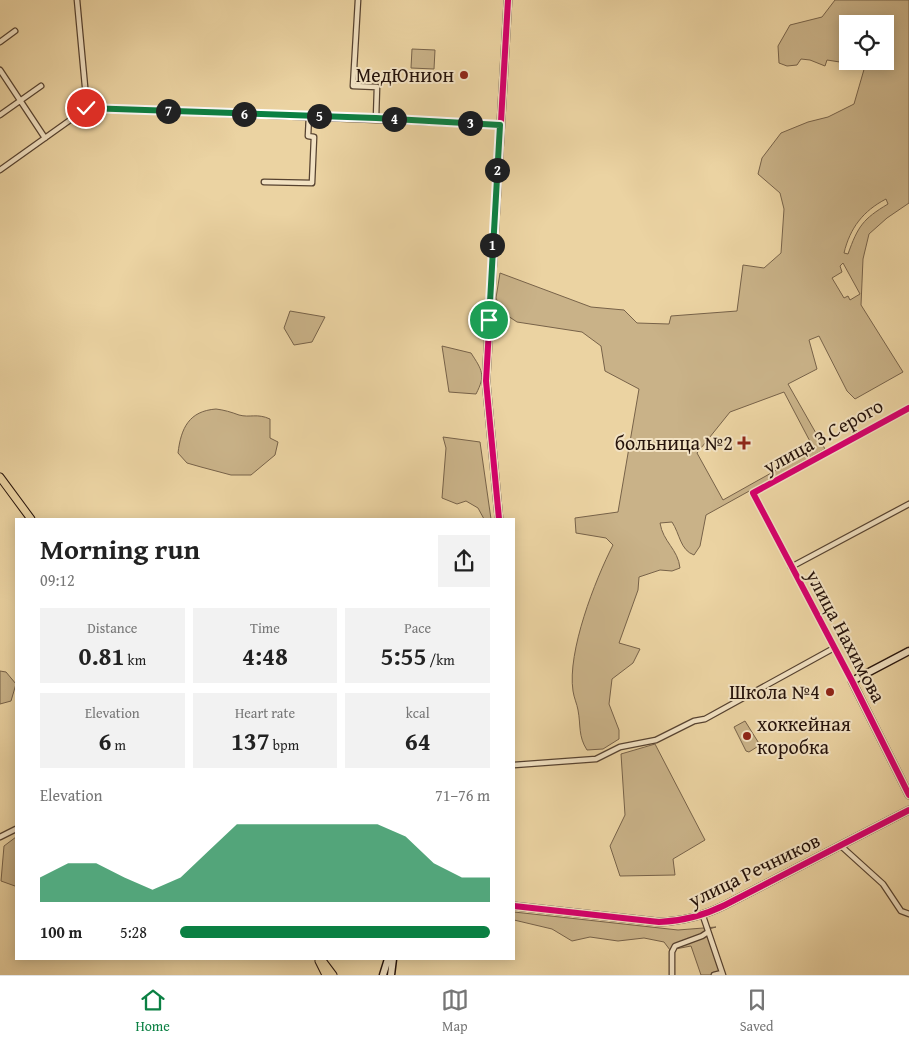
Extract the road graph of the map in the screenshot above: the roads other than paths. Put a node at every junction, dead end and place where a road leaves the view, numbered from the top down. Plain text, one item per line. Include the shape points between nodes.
1 (77, 0) edge
2 (358, 0) edge
3 (508, 0) edge
4 (15, 30) dead end
5 (0, 42) edge
6 (0, 70) edge
7 (41, 86) dead end
8 (19, 101) junction
9 (86, 108) junction
10 (0, 115) edge
11 (309, 116) junction
12 (376, 118) junction
13 (500, 125) junction
14 (45, 138) junction
15 (0, 170) edge
16 (264, 182) dead end
17 (909, 408) edge
18 (0, 477) edge
19 (752, 493) joint
20 (909, 504) edge
21 (30, 518) edge
22 (499, 518) edge
23 (791, 567) junction
24 (834, 648) junction
25 (909, 650) edge
26 (852, 681) junction
27 (515, 765) edge
28 (909, 795) edge
29 (909, 810) edge
30 (15, 830) edge
31 (0, 837) edge
32 (841, 846) junction
33 (515, 906) edge
34 (909, 914) edge
35 (703, 916) junction
36 (708, 932) junction
37 (320, 960) edge
38 (321, 960) edge
39 (388, 960) edge
40 (393, 960) edge
41 (722, 974) edge
42 (326, 975) edge
43 (333, 975) edge
44 (383, 975) edge
45 (390, 975) edge
46 (672, 975) edge
47 (714, 975) edge

1 - 9 street
2 - 12 street via 353,86 377,88
3 - 13 street
4 - 5 street
6 - 8 street
7 - 8 street
8 - 10 street
8 - 14 street
9 - 11 street
9 - 14 street
11 - 12 street
11 - 16 street via 308,136 314,137 312,183
12 - 13 street
13 - 22 street via 486,381
14 - 15 street
17 - 19 street, улица З.Серого
18 - 21 main road
19 - 23 street, улица Нахимова
20 - 23 street
23 - 24 street, улица Нахимова
24 - 26 street, улица Нахимова
24 - 27 street via 706,719 694,721 656,740 620,747 596,759
25 - 26 street
26 - 28 street, улица Нахимова
29 - 32 street, улица Речников
30 - 31 street
32 - 34 street via 882,884 901,911
32 - 35 street, улица Речников
33 - 35 street, улица Речников via 659,922
35 - 36 street
36 - 41 street
36 - 46 street via 675,946
37 - 42 main road
38 - 43 main road
39 - 44 street
40 - 45 street
41 - 47 street

